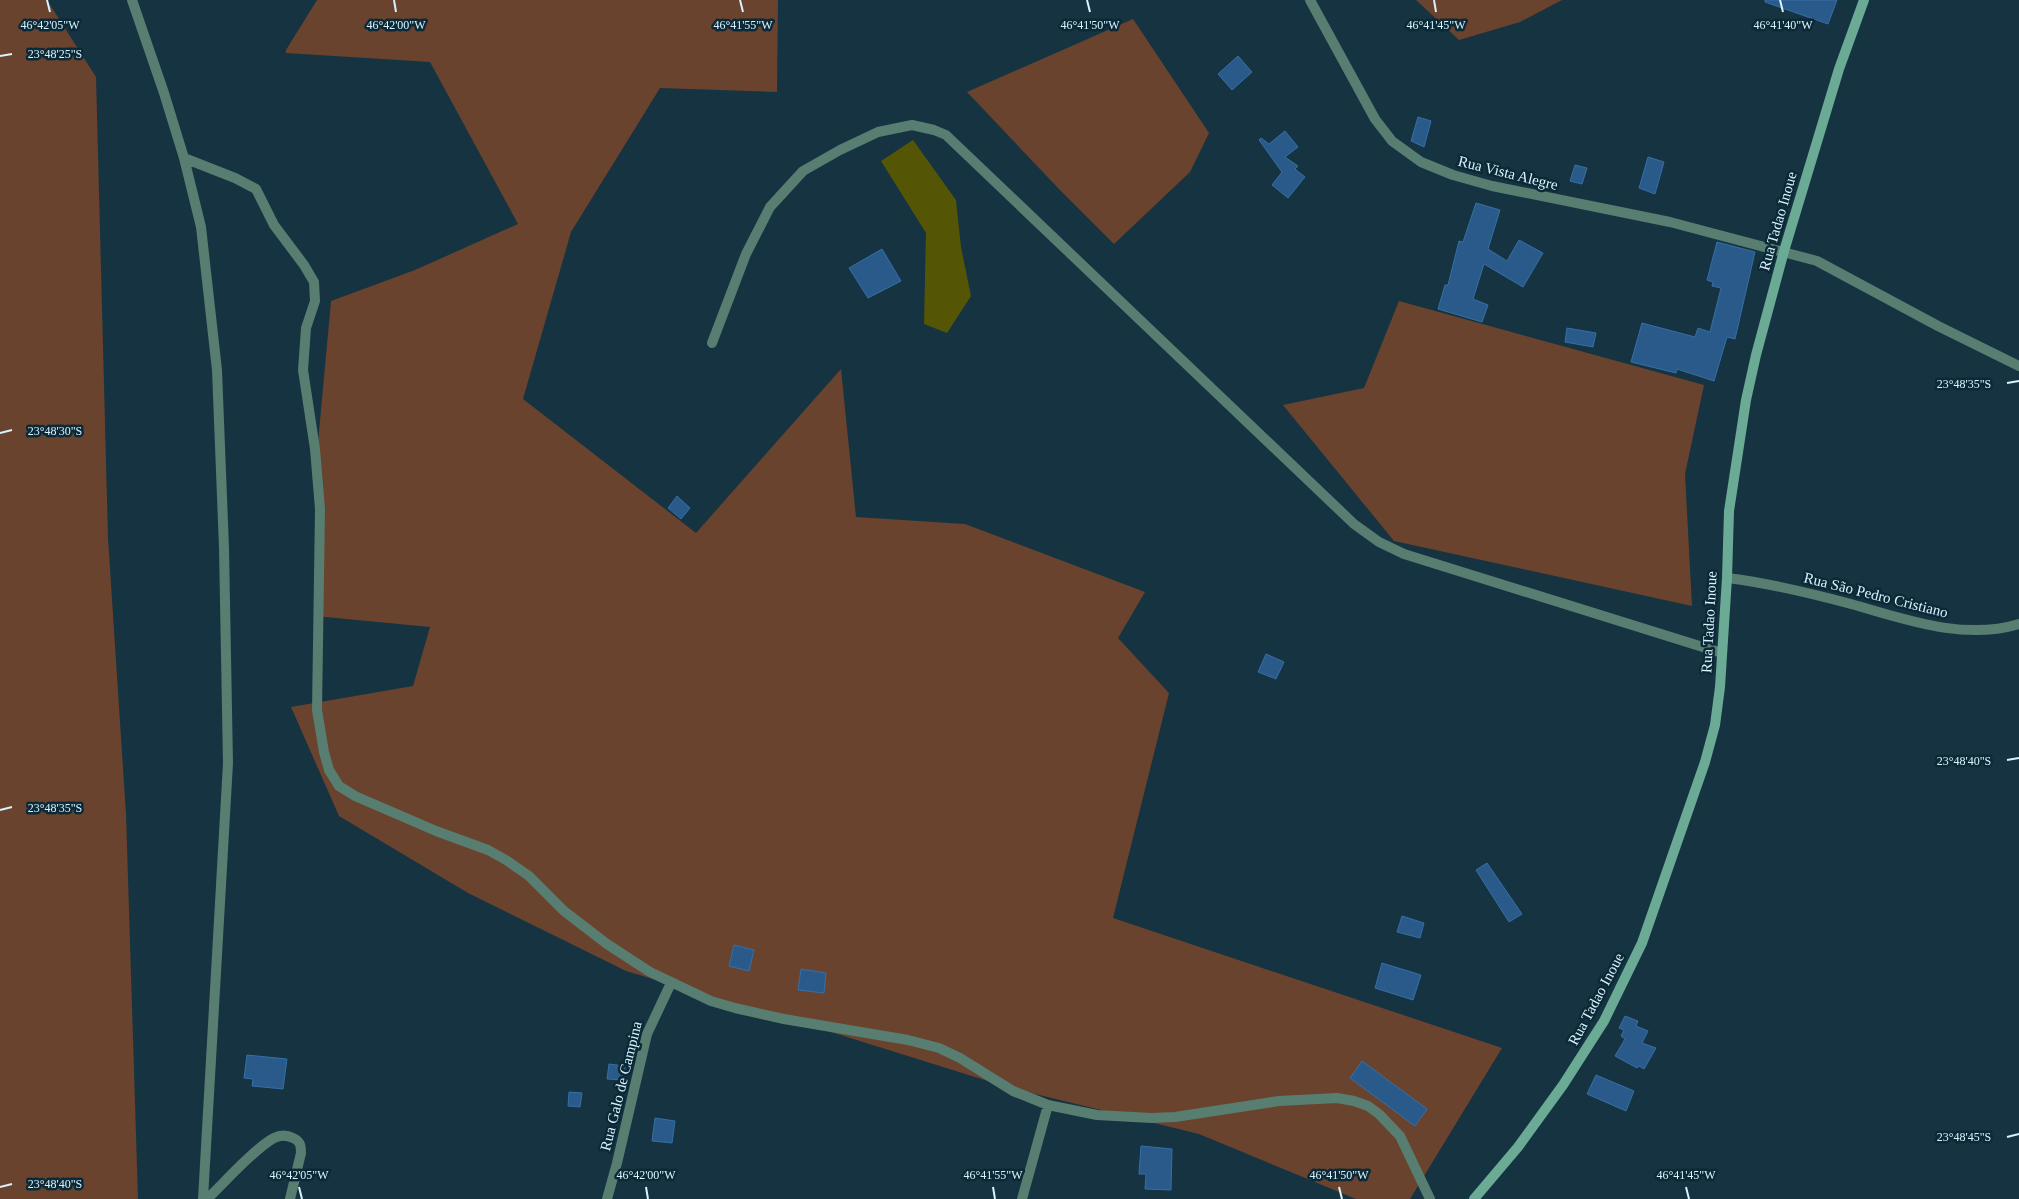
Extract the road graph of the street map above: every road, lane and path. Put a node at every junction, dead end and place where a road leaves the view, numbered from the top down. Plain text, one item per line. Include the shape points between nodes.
1 (132, 0) edge
2 (1310, 0) edge
3 (1864, 0) edge
4 (184, 158) junction
5 (1784, 251) junction
6 (712, 343) dead end
7 (2019, 366) edge
8 (1727, 578) junction
9 (2019, 624) edge
10 (1722, 653) junction
11 (671, 982) junction
12 (1048, 1105) junction
13 (203, 1199) edge
14 (207, 1199) edge
15 (290, 1199) edge
16 (607, 1199) edge
17 (1022, 1199) edge
18 (1430, 1199) edge
19 (1474, 1199) edge

1 - 4 street
2 - 5 street, Rua Vista Alegre via 1375,119 1392,141 1420,162 1492,186 1670,222
3 - 5 street, Rua Tadao Inoue via 1839,70
4 - 11 street via 256,189 274,225 314,282 315,301 306,328 303,370 320,509 317,710 324,752 333,778 355,796 488,850 512,863 583,927
4 - 13 street via 201,227 217,370 228,763
5 - 7 street, Rua Vista Alegre via 1817,261
5 - 8 street, Rua Tadao Inoue via 1746,400 1729,511
6 - 10 street via 746,254 770,207 803,171 878,132 912,125 934,130 946,135 1354,524 1379,542 1404,554
8 - 9 street, Rua São Pedro Cristiano via 1802,592 1952,630 1992,629
8 - 10 street, Rua Tadao Inoue
10 - 19 street, Rua Tadao Inoue via 1715,725 1705,762 1642,943 1623,985 1563,1085 1518,1147
11 - 12 street via 735,1008 939,1048 1013,1092
11 - 16 street, Rua Galo de Campina via 647,1034
12 - 17 street
12 - 18 street via 1097,1115 1150,1118 1279,1101 1337,1098 1354,1101 1380,1114 1400,1136
14 - 15 street via 260,1148 282,1135 298,1141 302,1153

